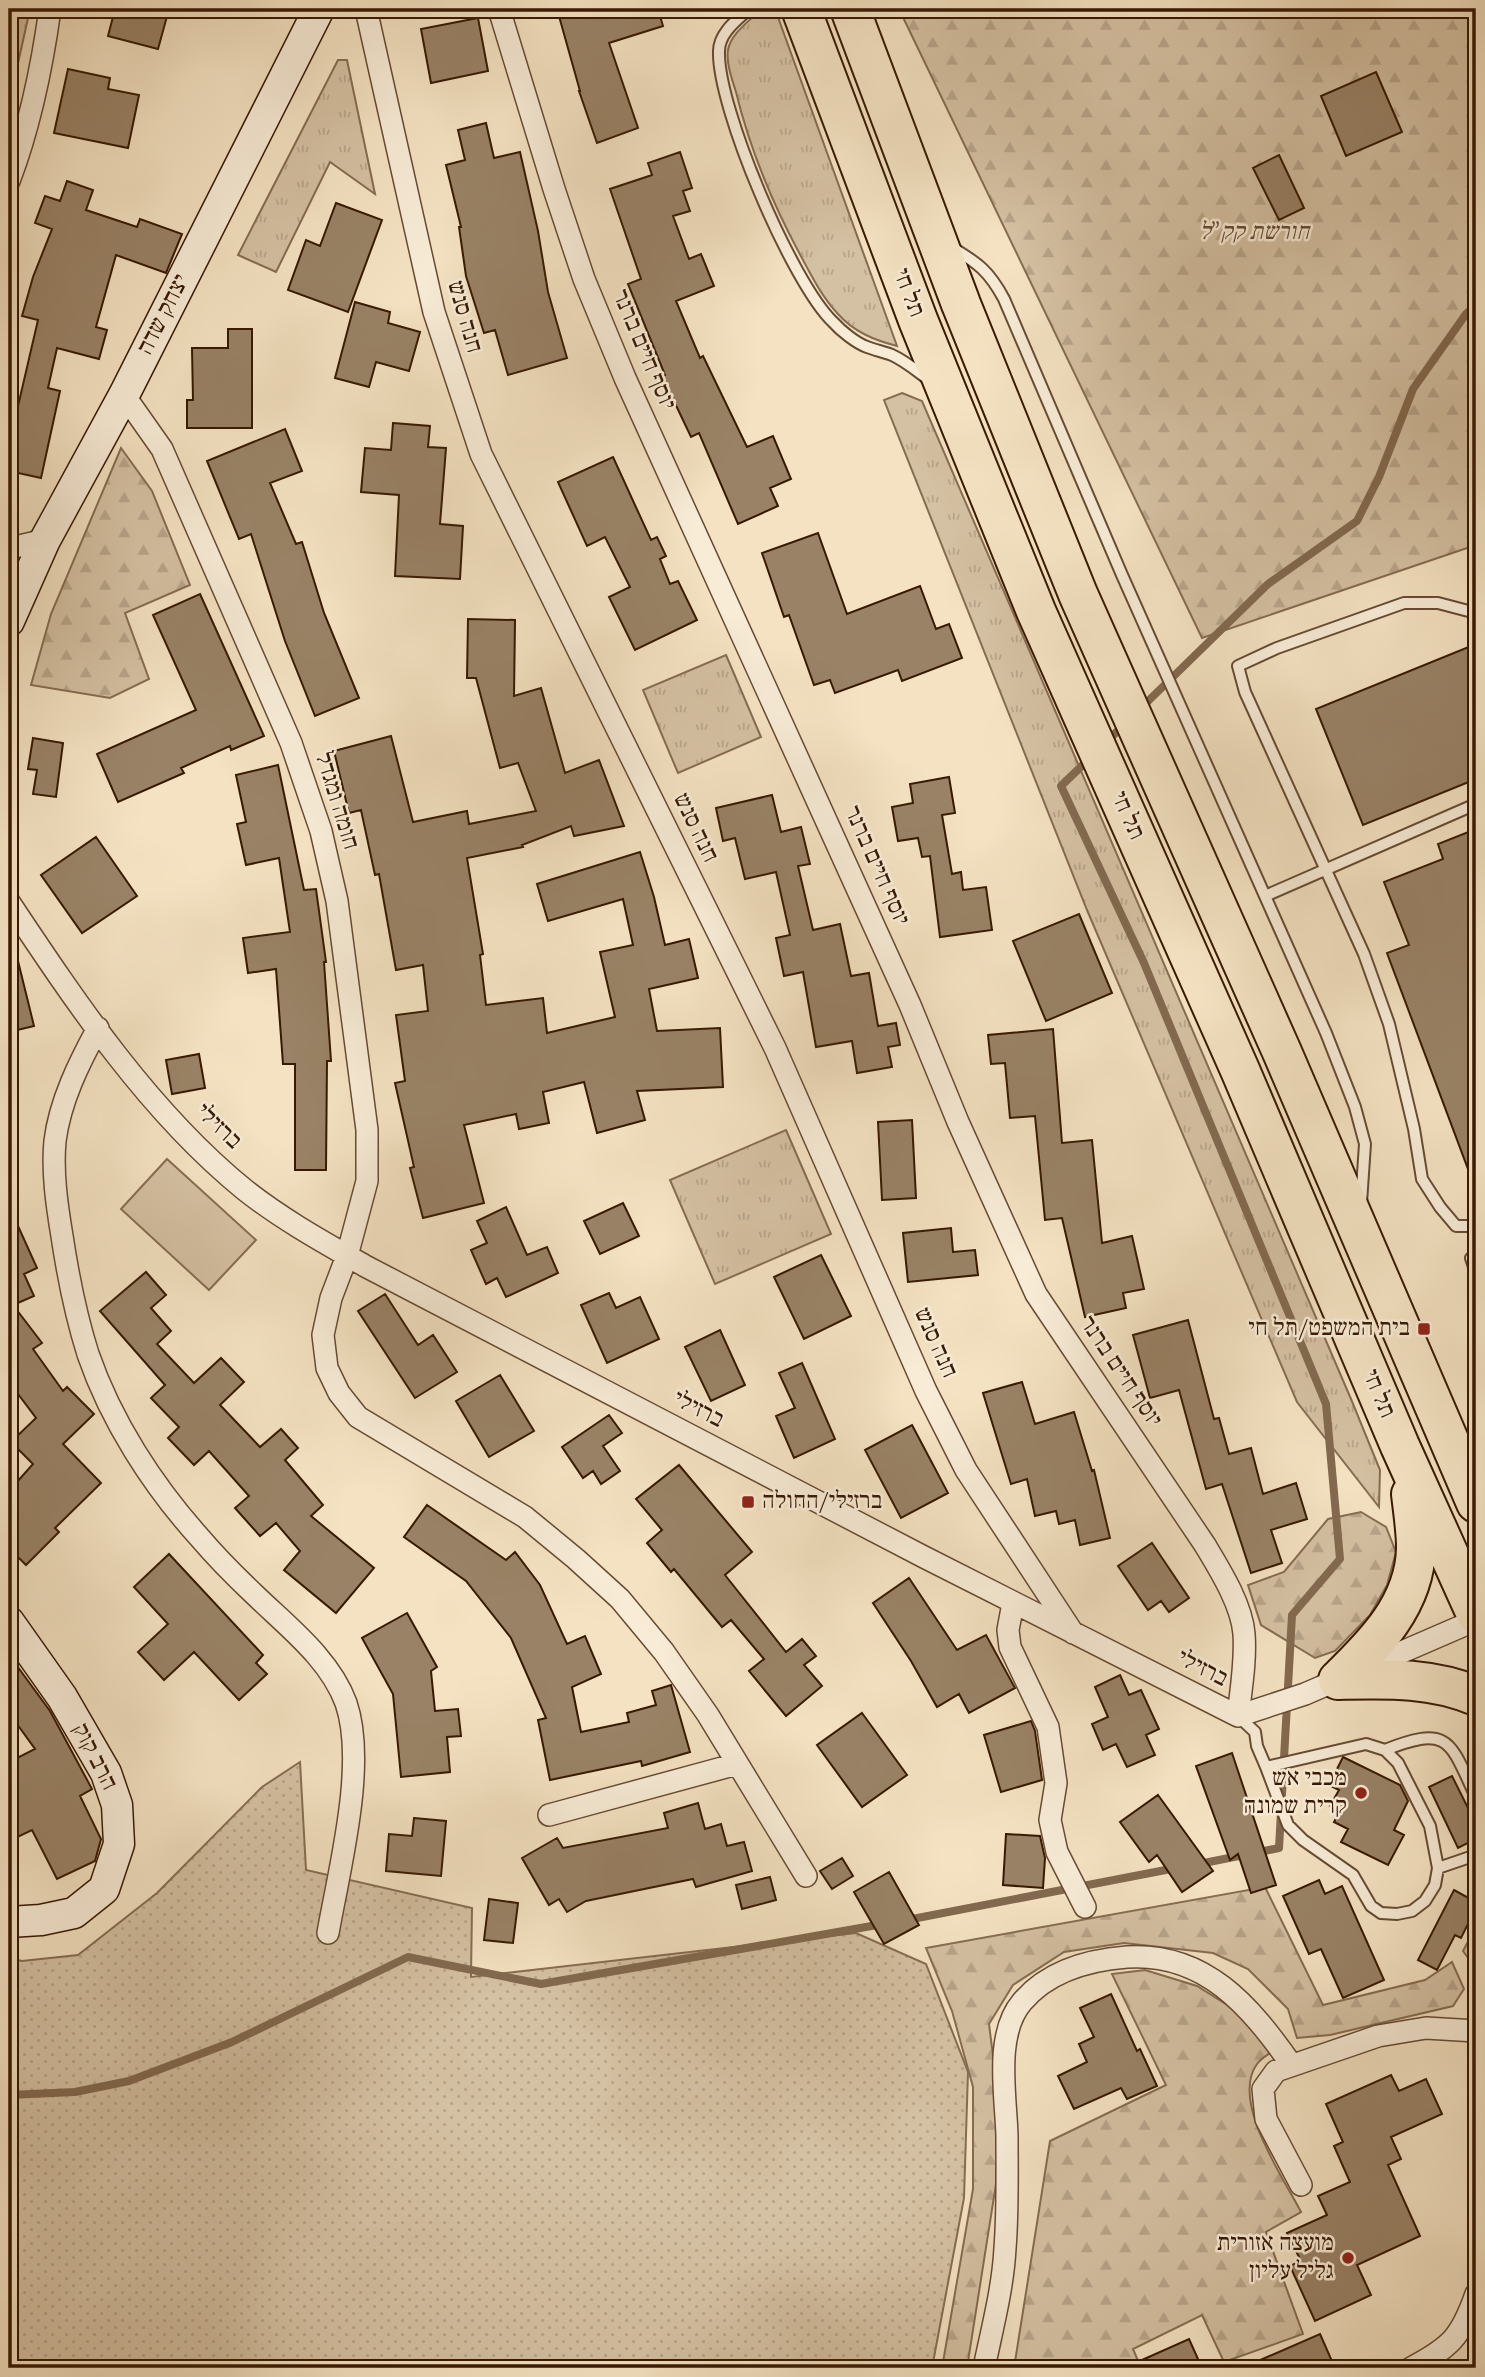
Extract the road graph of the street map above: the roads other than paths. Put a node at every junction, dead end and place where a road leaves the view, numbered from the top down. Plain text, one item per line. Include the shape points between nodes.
1 (50, 9) edge
2 (319, 9) edge
3 (366, 9) edge
4 (499, 9) edge
5 (749, 9) edge
6 (801, 9) edge
7 (850, 9) edge
8 (9, 181) edge
9 (936, 237) junction
10 (947, 392) junction
11 (124, 395) junction
12 (45, 540) junction
13 (9, 544) edge
14 (1476, 613) edge
15 (9, 621) edge
16 (1476, 804) edge
17 (1325, 869) junction
18 (1265, 897) junction
19 (9, 902) edge
20 (98, 1028) junction
21 (1476, 1226) edge
22 (1359, 1230) junction
23 (348, 1256) junction
24 (1476, 1256) edge
25 (1476, 1272) edge
26 (1442, 1427) junction
27 (1476, 1461) edge
28 (1408, 1464) junction
29 (1476, 1503) edge
30 (1013, 1603) junction
31 (1476, 1617) edge
32 (9, 1622) edge
33 (1073, 1633) junction
34 (1338, 1680) junction
35 (1476, 1696) edge
36 (1238, 1716) junction
37 (1385, 1750) junction
38 (737, 1764) junction
39 (1266, 1767) junction
40 (1476, 1797) edge
41 (549, 1815) dead end
42 (1476, 1855) edge
43 (1438, 1868) junction
44 (806, 1876) dead end
45 (1085, 1907) dead end
46 (9, 1922) edge
47 (328, 1933) dead end
48 (1476, 2031) edge
49 (1291, 2064) junction
50 (1301, 2185) dead end
51 (1476, 2294) edge
52 (984, 2368) edge
53 (1412, 2368) edge

1 - 8 street via 43,61
2 - 11 street, יצחק שדה
3 - 33 street, חנה סנש via 434,312 481,454 775,1048 926,1391 966,1470
4 - 36 street, יוסף חיים ברנר via 584,279 910,1005 1006,1230 1036,1294 1229,1587 1244,1632
5 - 10 lane via 727,29 719,48 721,71 734,125 783,244 812,297 832,322 863,346 893,355
6 - 10 highway, תל חי
7 - 9 highway, תל חי
9 - 18 lane via 992,277 1004,299
9 - 22 highway, תל חי via 1078,594
10 - 28 highway, תל חי via 1036,611 1235,1058
11 - 12 street, יצחק שדה
11 - 23 street, חומה ומגדל via 162,449 291,743 321,831 337,901 367,1130 367,1181
12 - 13 street via 15,547
12 - 15 street, יצחק שדה
14 - 17 lane via 1438,603 1404,603 1238,666 1245,692
16 - 17 lane
17 - 18 lane
17 - 21 lane via 1364,954 1389,1024 1422,1179 1457,1226
18 - 22 lane via 1355,1107 1365,1144
19 - 20 street, ברזילי
20 - 23 street, ברזילי via 176,1124 245,1189 298,1228
20 - 47 street via 67,1093 55,1141 57,1206 68,1278 89,1355 117,1419 158,1488 199,1538 328,1670 346,1704 353,1783
22 - 26 highway, תל חי
23 - 30 street, ברזילי
23 - 38 street, חומה ומגדל via 331,1298 323,1335 327,1368 338,1393 358,1417 525,1517 620,1599 664,1652
24 - 25 lane via 1471,1258
26 - 27 highway
26 - 29 highway, תל חי
28 - 31 highway, תל חי
28 - 34 highway via 1416,1550 1410,1581 1378,1640
30 - 33 street, ברזילי
30 - 45 street via 1010,1647 1048,1727 1056,1783 1052,1831
31 - 34 street, ברזילי
32 - 46 street, הרב קוק via 62,1697 106,1773 117,1805 119,1844 104,1889 74,1913
33 - 36 street, ברזילי
34 - 35 highway via 1431,1681
34 - 36 street, ברזילי
36 - 39 lane via 1255,1732
37 - 39 lane via 1366,1744
37 - 40 lane via 1414,1738 1435,1738 1448,1744
37 - 43 lane via 1398,1763 1430,1826
38 - 41 street
38 - 44 street, חומה ומגדל
39 - 43 lane via 1288,1825 1353,1875 1371,1906 1381,1913 1412,1911 1425,1901
42 - 43 lane
48 - 49 street via 1426,2028 1378,2036
49 - 50 street via 1276,2071 1263,2089 1266,2119
49 - 52 street via 1244,2004 1206,1974 1164,1958 1127,1957 1082,1964 1045,1980 1021,2003 1009,2026 1003,2070 1005,2250
51 - 53 street via 1468,2319 1452,2343

